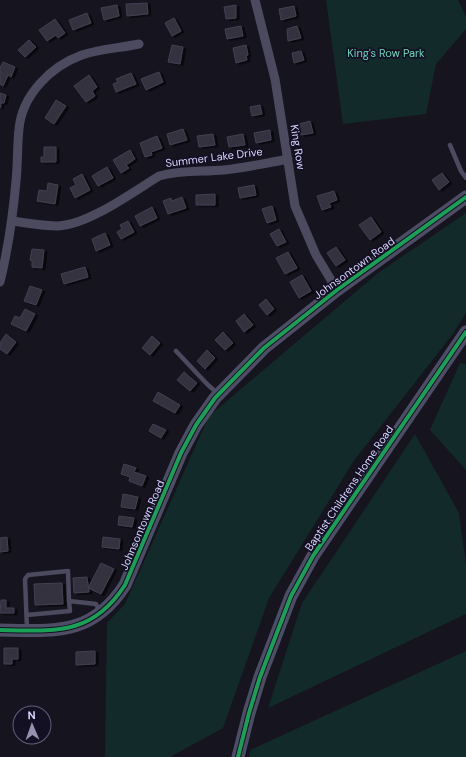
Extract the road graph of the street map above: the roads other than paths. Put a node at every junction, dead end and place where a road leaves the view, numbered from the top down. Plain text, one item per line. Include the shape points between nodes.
1 (255, 0) edge
2 (139, 44) dead end
3 (450, 145) dead end
4 (288, 159) junction
5 (466, 178) edge
6 (466, 197) edge
7 (12, 221) junction
8 (0, 282) edge
9 (337, 290) junction
10 (466, 332) edge
11 (176, 351) dead end
12 (219, 394) junction
13 (69, 601) junction
14 (101, 613) junction
15 (27, 615) junction
16 (0, 630) edge
17 (28, 631) junction
18 (238, 757) edge

1 - 4 street, King Row via 275,78
2 - 7 street via 83,54 64,63 48,74 26,102 19,128
3 - 5 lane
4 - 7 street, Summer Lake Drive via 224,170 186,171 159,176 86,219 72,224 57,226
4 - 9 street, King Row via 299,217 316,255
6 - 9 street, Johnsontown Road
7 - 8 street
9 - 12 street, Johnsontown Road via 264,348
10 - 18 street, Baptist Childrens Home Road via 313,556 291,596 248,713
11 - 12 lane
12 - 14 street, Johnsontown Road via 204,410 182,453 126,585
13 - 14 lane via 96,604
13 - 15 lane via 70,611
13 - 15 lane via 68,571 28,575 25,579
14 - 17 street, Johnsontown Road via 65,629
15 - 17 lane
16 - 17 street, Johnsontown Road

